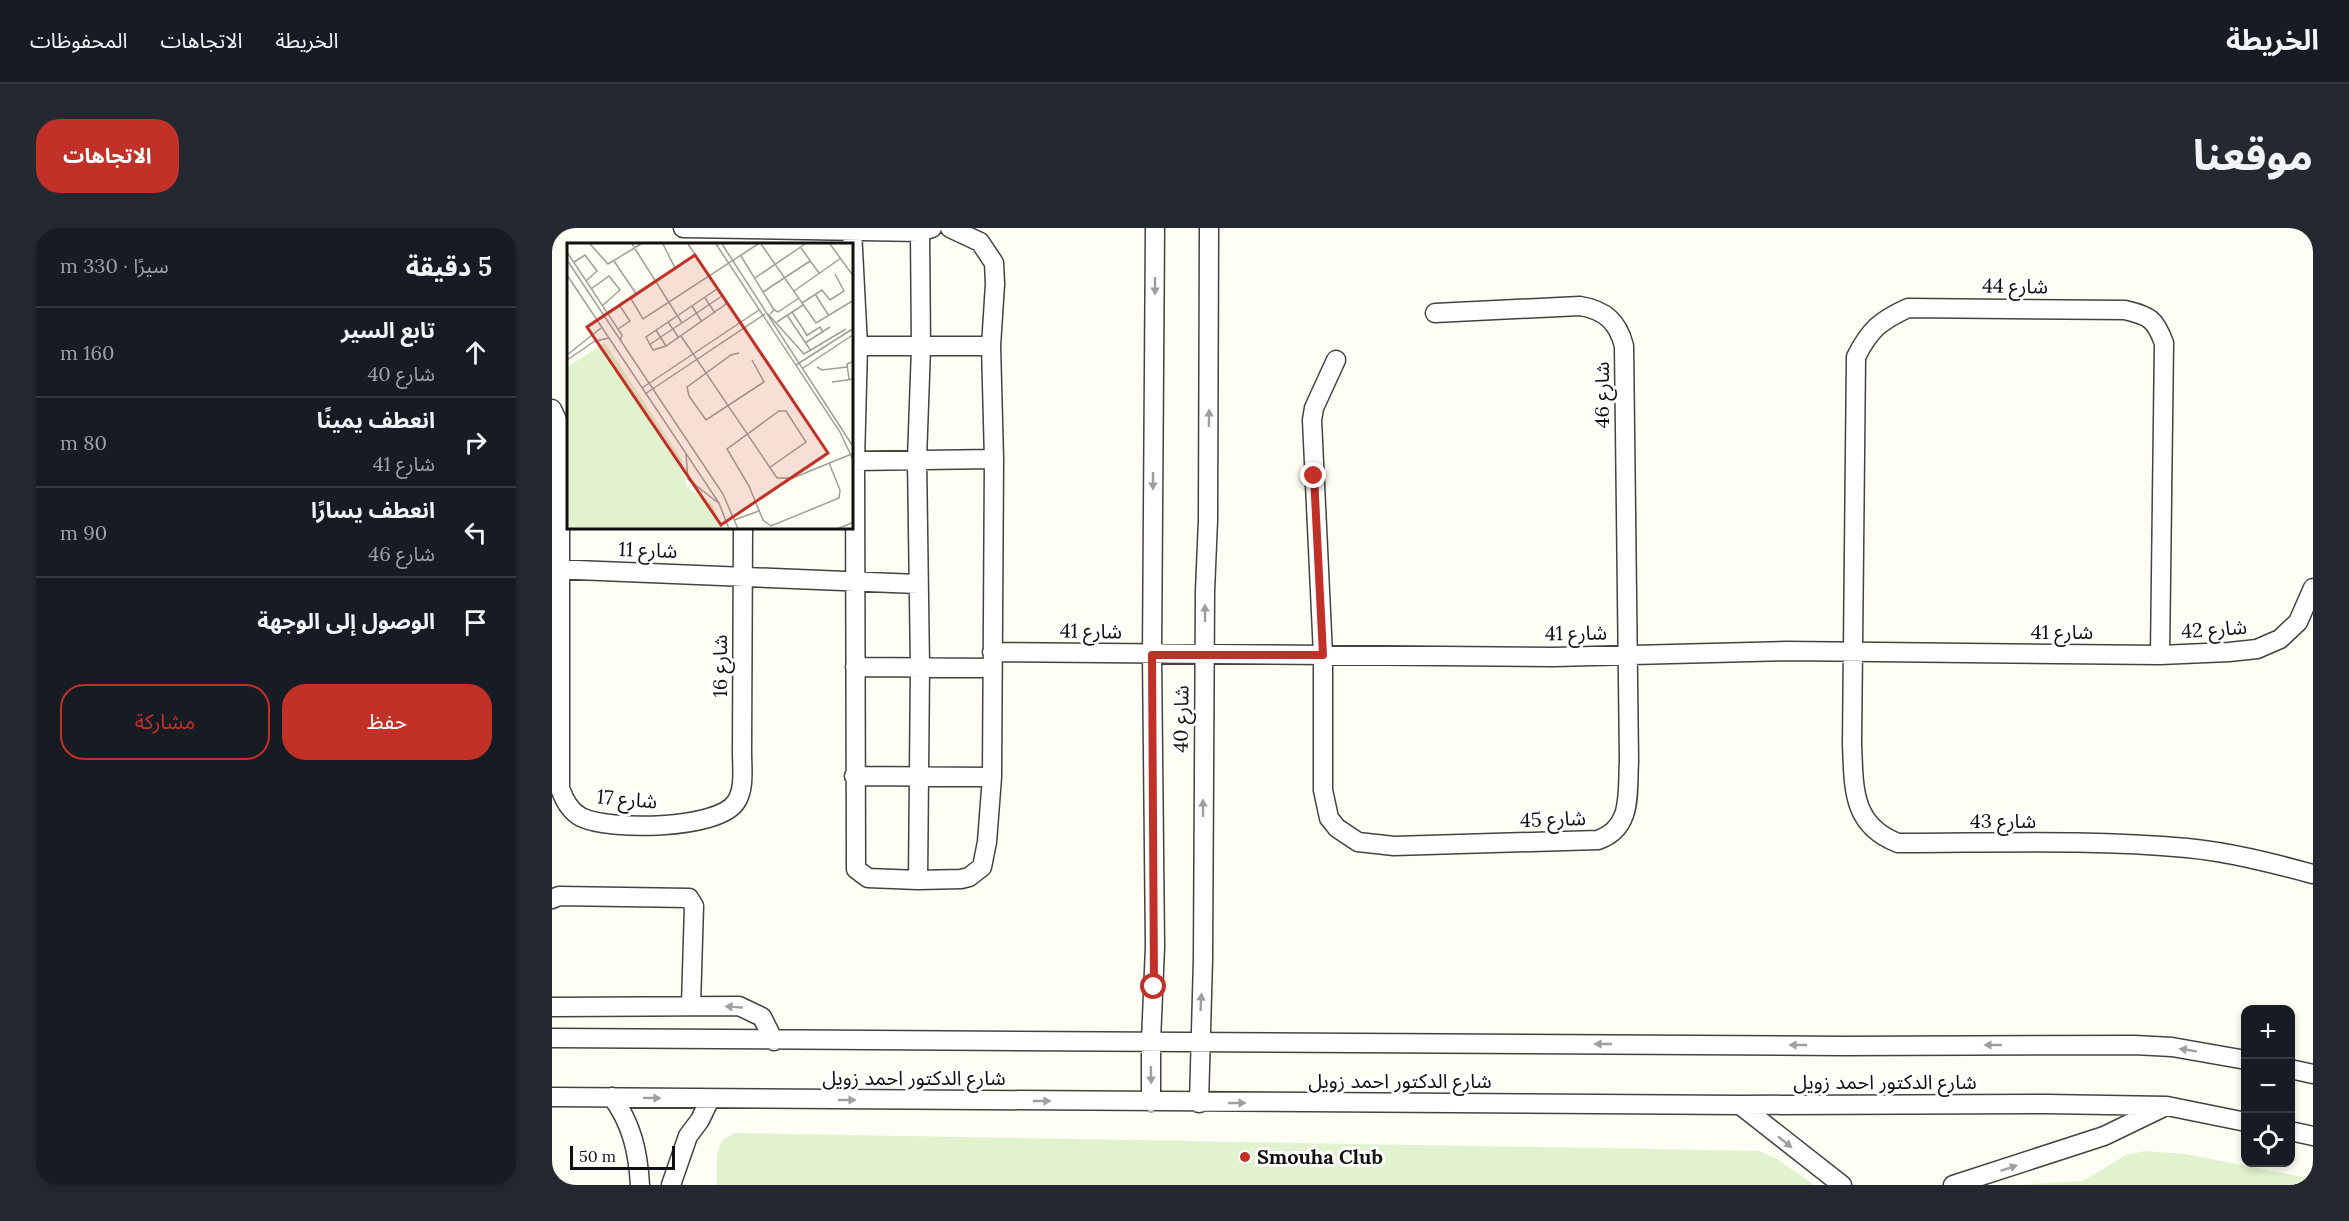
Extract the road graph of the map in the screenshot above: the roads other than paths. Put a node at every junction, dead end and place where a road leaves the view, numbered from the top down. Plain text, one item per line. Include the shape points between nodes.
1 (683, 228) edge
2 (742, 228) edge
3 (950, 228) edge
4 (1155, 228) edge
5 (1209, 228) edge
6 (852, 230) junction
7 (926, 230) edge
8 (853, 243) edge
9 (854, 269) edge
10 (1435, 313) dead end
11 (858, 346) junction
12 (991, 346) junction
13 (921, 348) junction
14 (1336, 360) dead end
15 (552, 409) edge
16 (917, 459) junction
17 (994, 459) junction
18 (855, 461) junction
19 (742, 530) edge
20 (557, 569) edge
21 (742, 576) junction
22 (856, 583) junction
23 (917, 584) junction
24 (2313, 588) edge
25 (1626, 654) junction
26 (1853, 654) junction
27 (1152, 655) junction
28 (1323, 655) junction
29 (2160, 655) junction
30 (1204, 656) junction
31 (992, 660) junction
32 (855, 667) junction
33 (920, 667) junction
34 (556, 752) edge
35 (918, 774) junction
36 (854, 776) junction
37 (992, 777) junction
38 (736, 802) joint
39 (2313, 874) edge
40 (918, 880) junction
41 (552, 899) edge
42 (691, 1005) junction
43 (552, 1007) edge
44 (552, 1038) edge
45 (774, 1041) junction
46 (1150, 1041) junction
47 (1199, 1041) junction
48 (2241, 1059) edge
49 (2295, 1070) edge
50 (2313, 1074) edge
51 (552, 1097) edge
52 (612, 1097) junction
53 (710, 1099) junction
54 (1151, 1102) junction
55 (1198, 1103) junction
56 (1740, 1105) junction
57 (2168, 1106) junction
58 (2241, 1121) edge
59 (2295, 1132) edge
60 (2313, 1136) edge
61 (640, 1185) edge
62 (671, 1185) edge
63 (1842, 1185) edge
64 (1953, 1185) edge

1 - 2 street
2 - 6 street
3 - 12 street via 980,242 994,263
4 -> 27 street, شارع 40
30 -> 5 street, شارع 40 via 1209,520
6 - 7 street
6 - 8 street
7 - 13 street
9 - 11 street
10 - 25 street, شارع 46 via 1580,306 1603,313 1620,330 1624,346
11 - 13 street
11 - 18 street
12 - 13 street
12 - 17 street
13 - 16 street
14 - 28 street via 1312,420
15 - 20 street, شارع 17 via 560,439
16 - 17 street
16 - 18 street
16 - 23 street
17 - 31 street
18 - 22 street
19 - 21 street, شارع 16
20 - 21 street, شارع 11
20 - 34 street, شارع 17
21 - 22 street, شارع 11
21 - 38 street, شارع 16 via 742,752 741,788
22 - 23 street, شارع 11
22 - 32 street
23 - 33 street
24 - 29 street, شارع 42 via 2298,622 2280,639 2257,649
25 - 26 street, شارع 41
25 - 28 street, شارع 41
25 - 28 street, شارع 45 via 1629,762 1626,811 1617,830 1598,840 1394,846 1358,842 1347,836 1333,823 1324,806
26 - 29 street, شارع 41
26 - 29 street, شارع 44 via 1856,357 1867,335 1884,319 1908,308 2125,310 2144,314 2157,324 2164,343
26 - 39 street, شارع 43 via 1856,796 1866,820 1886,838 1898,843 2091,843 2190,848
27 - 30 street, شارع 41
27 - 31 street, شارع 41
27 - 46 street, شارع 40 via 1155,947
28 - 30 street, شارع 41
47 -> 30 street, شارع 40
31 - 33 street, شارع 41
31 - 37 street
32 - 33 street, شارع 41
32 - 36 street
33 - 35 street
34 - 38 street, شارع 17 via 564,800 581,817 592,821 694,823 713,818
35 - 36 street
35 - 37 street
35 - 40 street
36 - 40 street via 858,872 868,878
37 - 40 street via 982,867 961,879
41 - 42 street via 559,896 691,900
42 - 43 street
45 -> 42 street via 768,1024 747,1008
44 - 45 street, شارع الدكتور احمد زويل
45 - 46 street, شارع الدكتور احمد زويل
46 - 47 street, شارع الدكتور احمد زويل
46 -> 54 street, شارع 40
48 -> 47 street, شارع الدكتور احمد زويل via 2134,1045
47 - 55 street, شارع 40
49 - 50 street
51 - 52 street, شارع الدكتور احمد زويل
52 -> 53 street, شارع الدكتور احمد زويل
52 - 61 street via 633,1137
53 -> 54 street, شارع الدكتور احمد زويل
53 - 62 street via 688,1136
54 - 55 street, شارع الدكتور احمد زويل
55 -> 56 street, شارع الدكتور احمد زويل
56 - 57 street, شارع الدكتور احمد زويل
56 -> 63 street
57 - 58 street, شارع الدكتور احمد زويل
64 -> 57 street via 2104,1136
59 - 60 street

